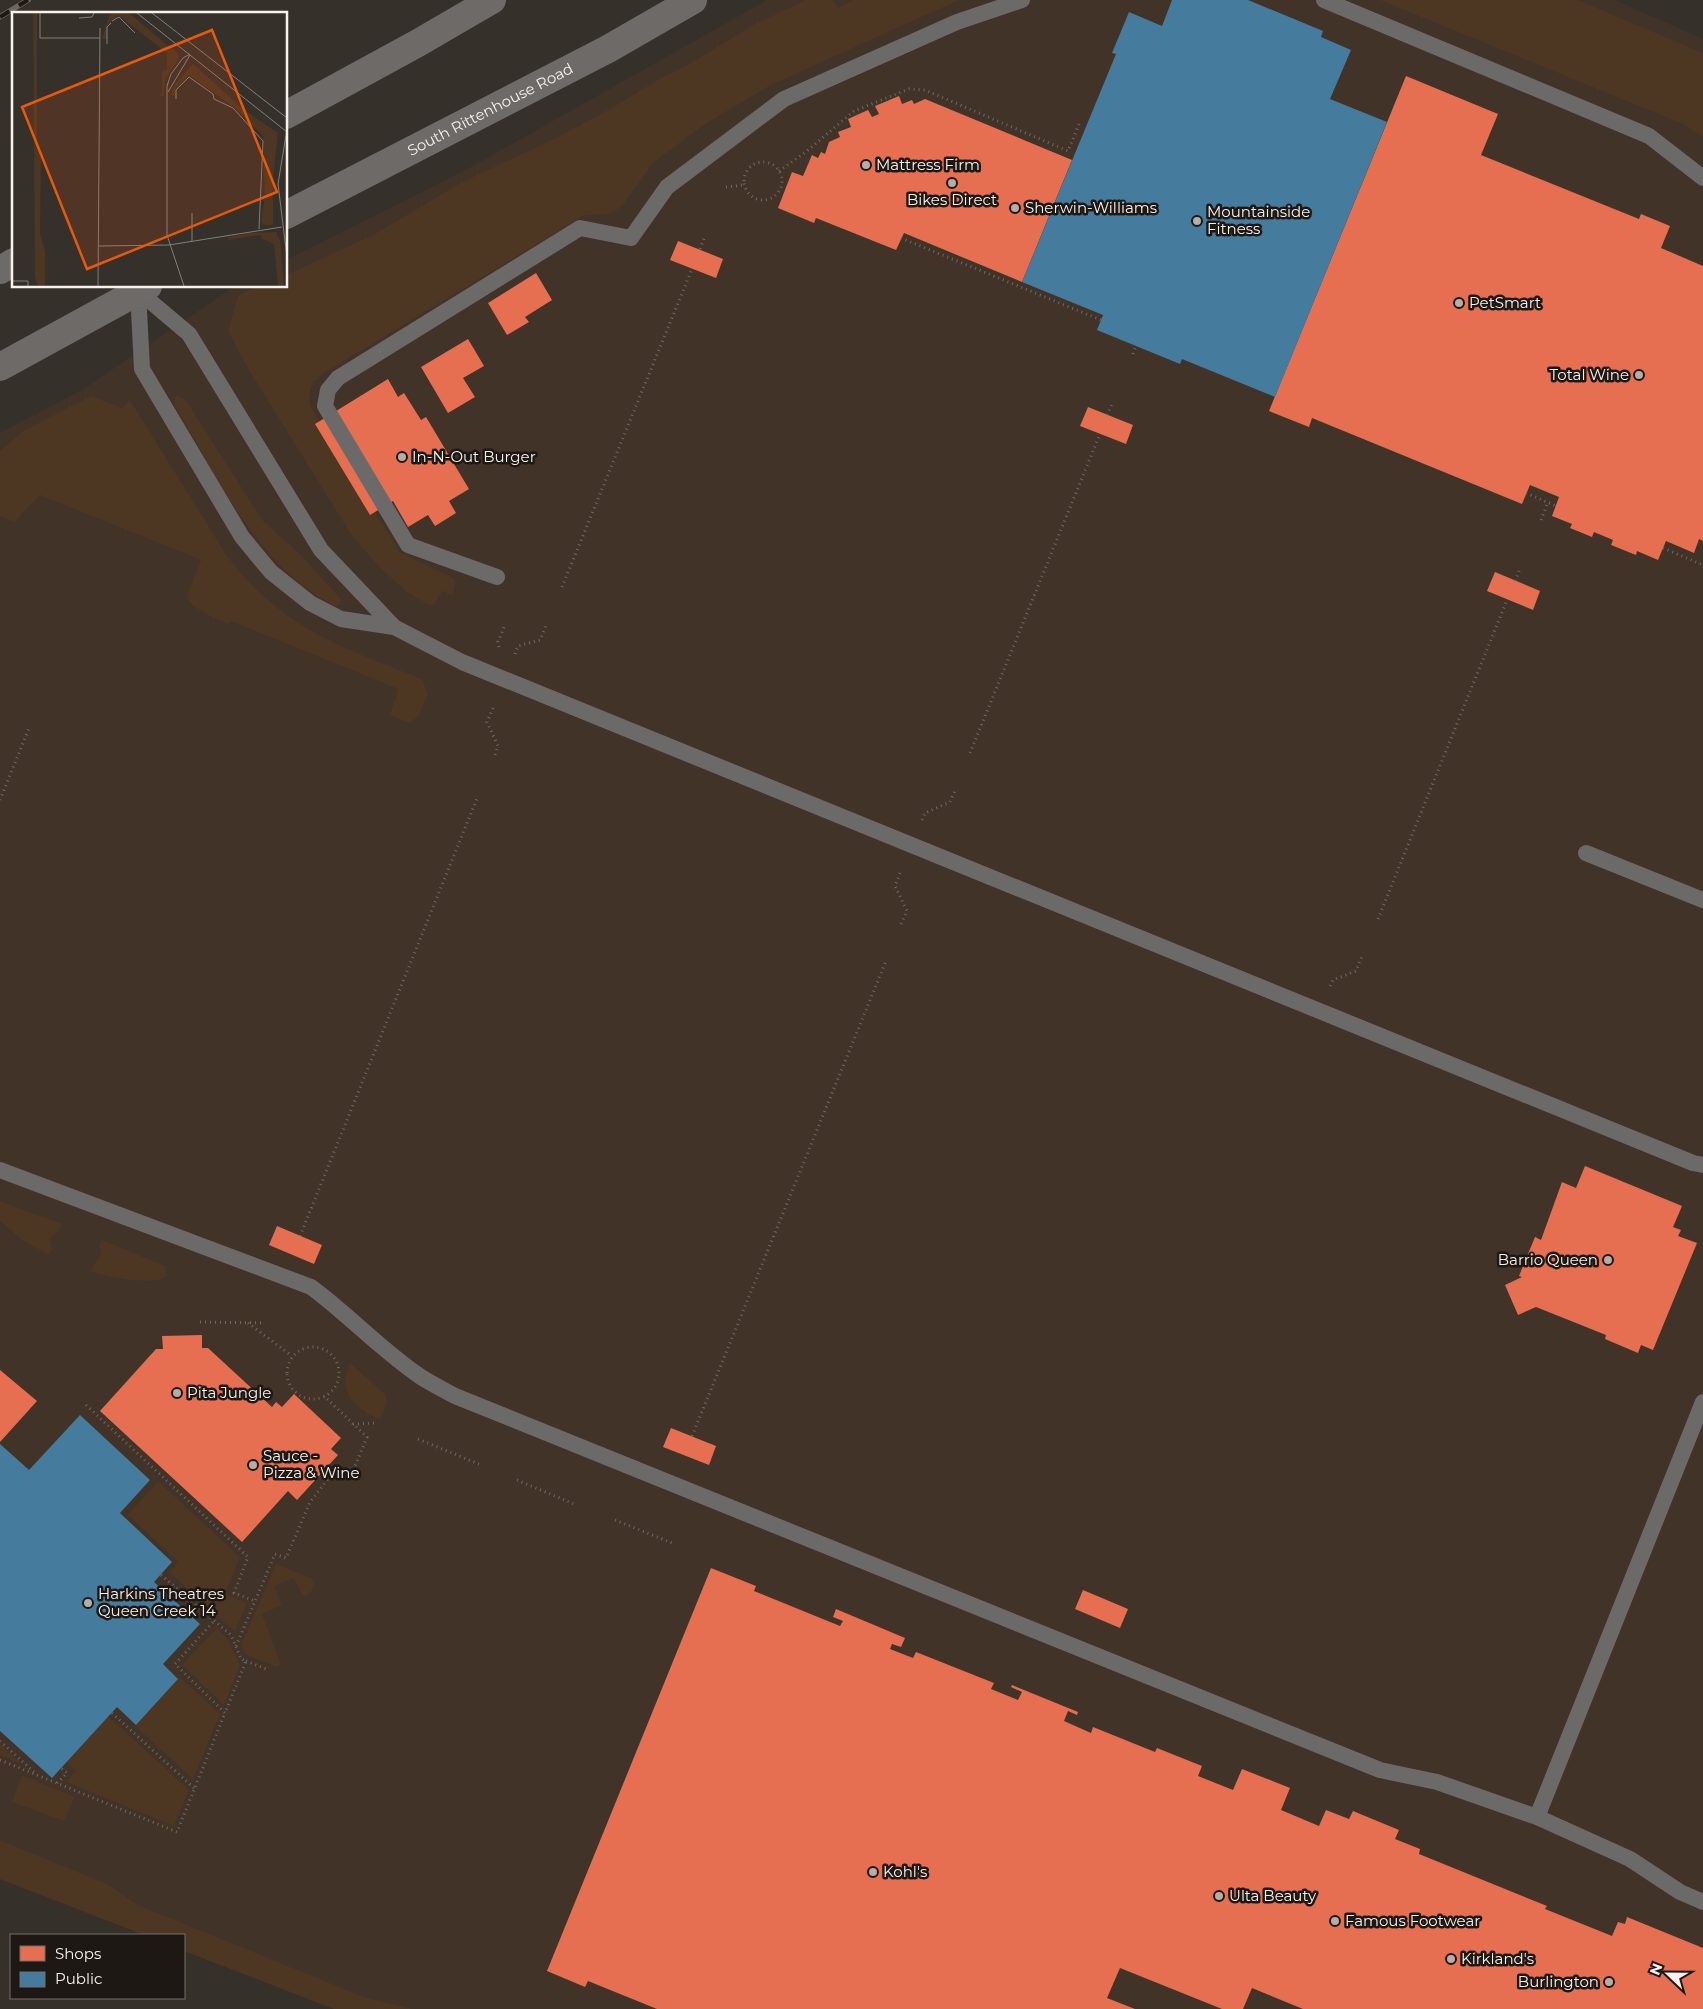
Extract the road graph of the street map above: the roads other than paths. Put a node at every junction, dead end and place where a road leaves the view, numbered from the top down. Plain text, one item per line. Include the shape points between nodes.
1 (492, 0) edge
2 (693, 0) edge
3 (1022, 0) edge
4 (1324, 0) edge
5 (288, 114) edge
6 (1703, 178) edge
7 (288, 214) edge
8 (12, 263) edge
9 (0, 270) edge
10 (141, 288) edge
11 (0, 367) edge
12 (496, 577) dead end
13 (394, 627) junction
14 (1586, 853) dead end
15 (1703, 900) edge
16 (1703, 1164) edge
17 (0, 1170) edge
18 (1703, 1402) edge
19 (1537, 1817) junction
20 (1703, 1902) edge

1 - 5 main road
2 - 7 main road, South Rittenhouse Road via 608,49
3 - 12 lane via 957,22 784,99 667,187 630,238 580,228 338,378 328,390 325,406 408,545
4 - 6 lane via 1649,136
8 - 9 main road
10 - 11 main road
10 - 13 lane via 189,334 321,550
10 - 13 lane via 142,369 242,537 271,572 310,603 341,619
13 - 16 lane via 462,662
14 - 15 lane
17 - 19 lane via 311,1287 421,1377 455,1396 1380,1770 1437,1782
18 - 19 lane
19 - 20 lane via 1630,1858 1680,1892

